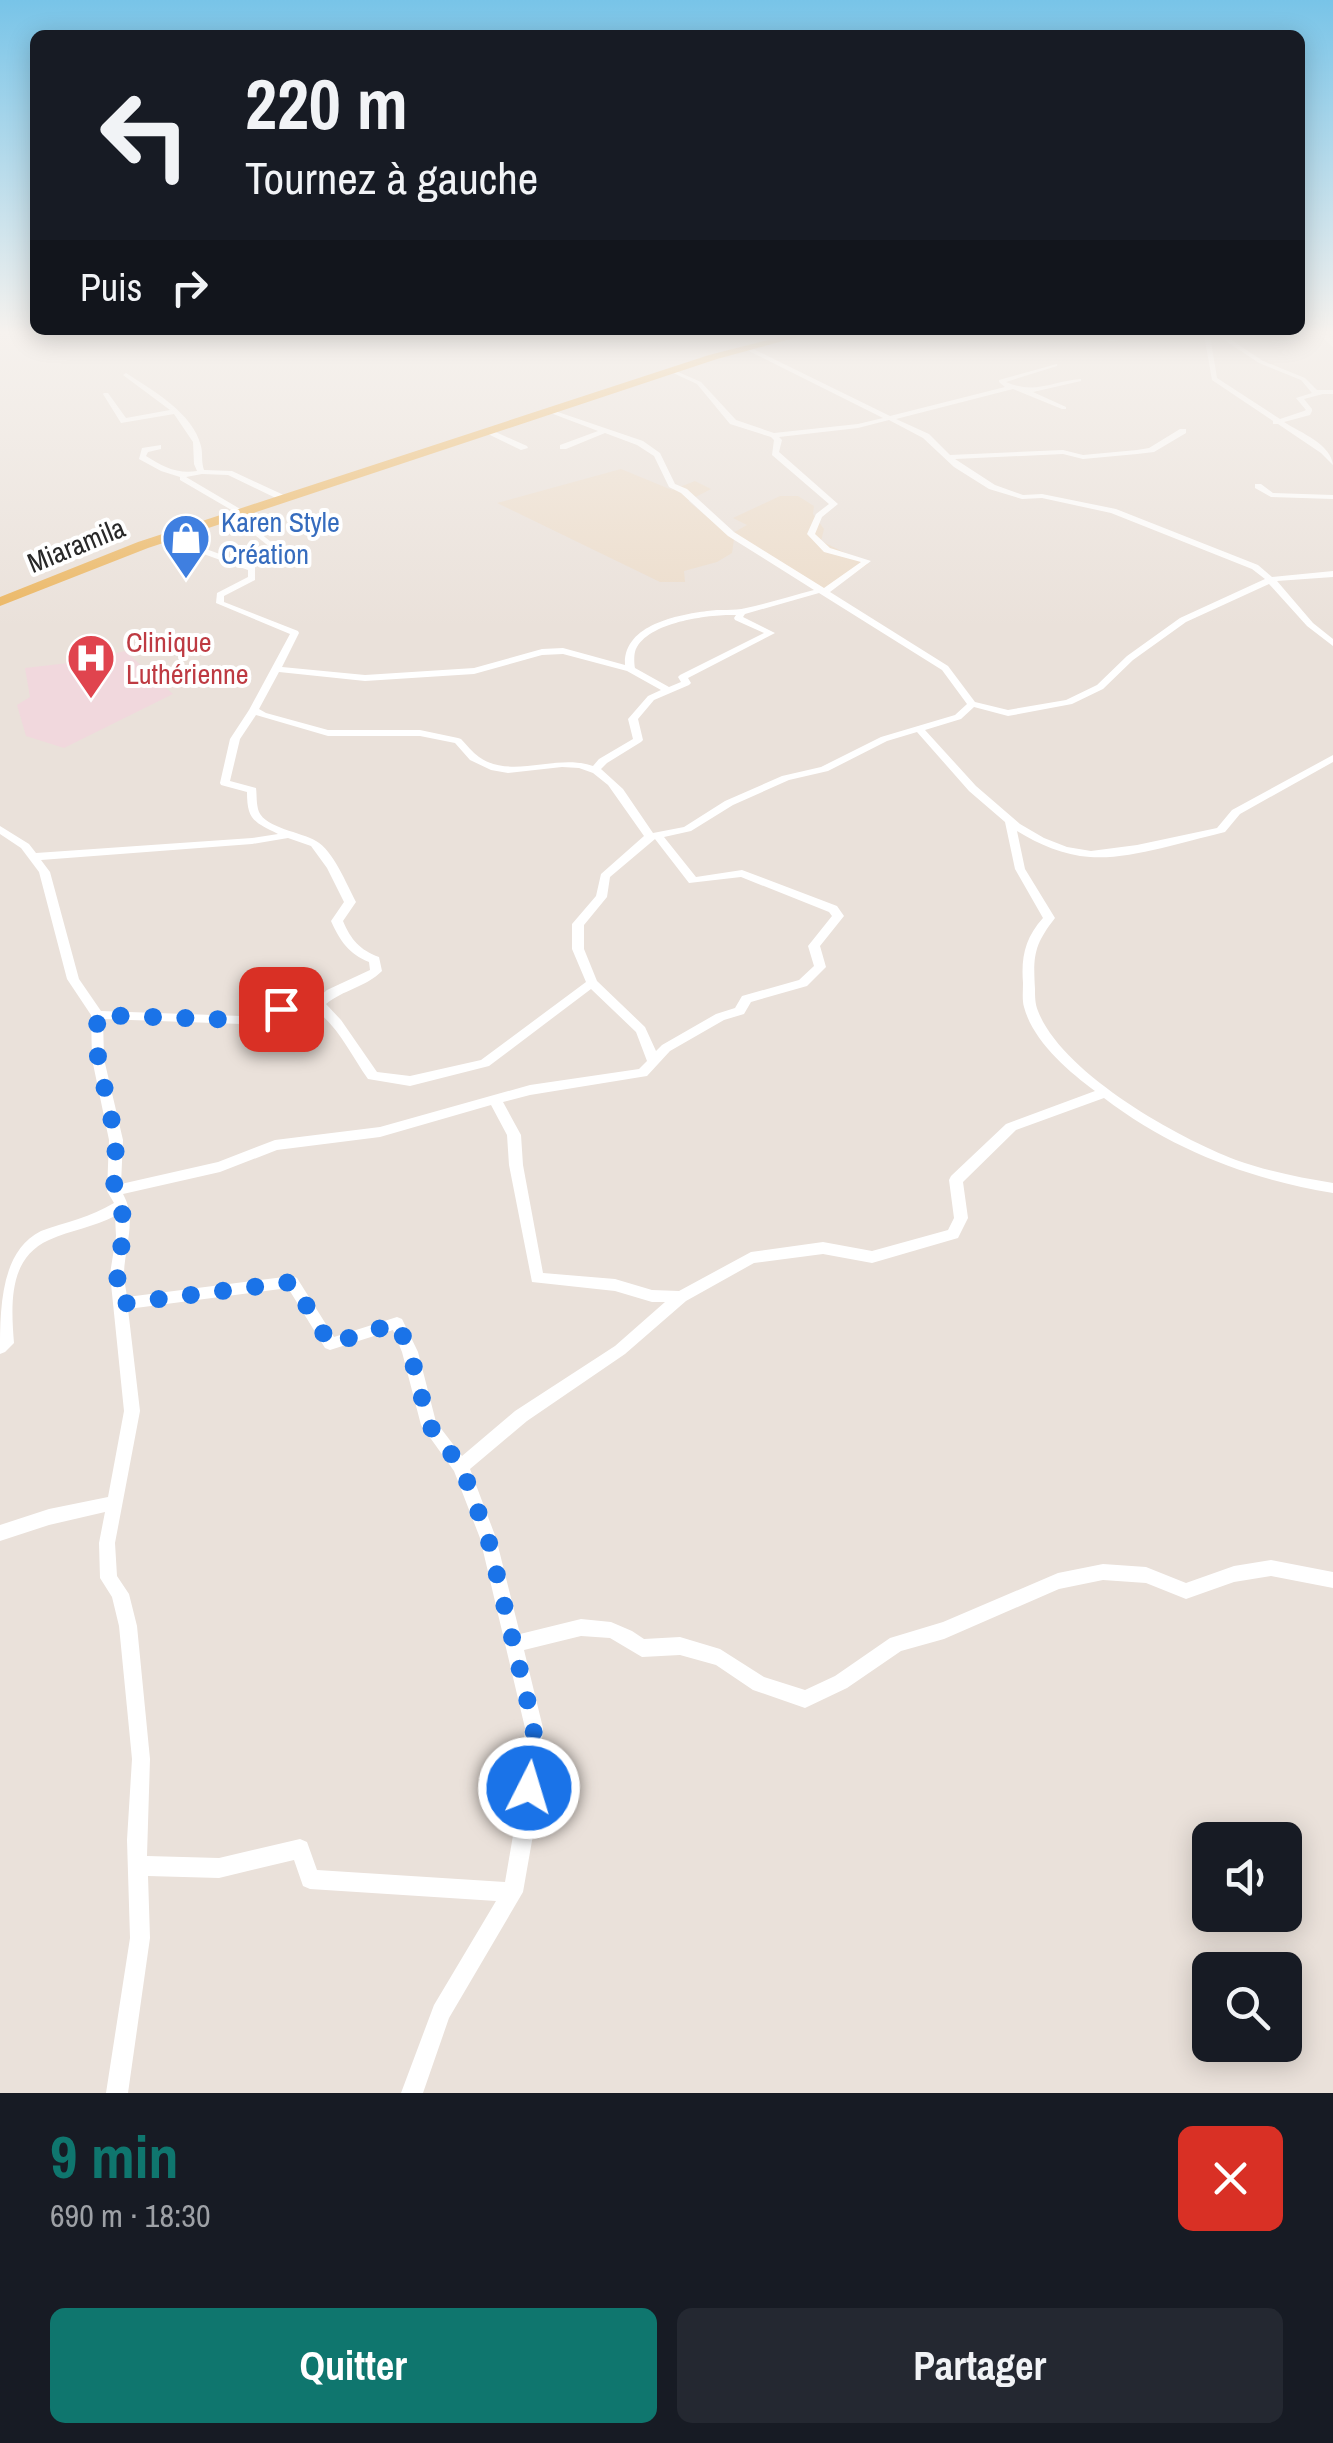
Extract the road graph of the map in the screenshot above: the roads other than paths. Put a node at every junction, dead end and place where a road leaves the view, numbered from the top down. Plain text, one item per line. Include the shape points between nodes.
1 (190, 433) edge
2 (488, 433) edge
3 (491, 433) edge
4 (599, 433) edge
5 (615, 433) edge
6 (767, 433) edge
7 (799, 433) edge
8 (919, 433) edge
9 (1179, 433) edge
10 (1294, 433) edge
11 (774, 435) junction
12 (158, 447) dead end
13 (563, 447) dead end
14 (524, 448) dead end
15 (949, 457) junction
16 (1333, 463) edge
17 (202, 472) junction
18 (183, 478) junction
19 (1258, 486) dead end
20 (1333, 497) edge
21 (285, 499) junction
22 (236, 515) junction
23 (165, 537) junction
24 (296, 556) dead end
25 (1333, 574) edge
26 (1273, 579) junction
27 (821, 592) junction
28 (0, 602) edge
29 (742, 612) junction
30 (1333, 643) edge
31 (276, 669) junction
32 (630, 670) junction
33 (669, 691) junction
34 (972, 704) junction
35 (254, 710) junction
36 (918, 728) junction
37 (1333, 758) edge
38 (596, 770) junction
39 (1010, 823) junction
40 (0, 829) edge
41 (288, 835) junction
42 (653, 836) junction
43 (33, 857) junction
44 (592, 983) junction
45 (319, 1004) junction
46 (97, 1015) junction
47 (653, 1060) junction
48 (1104, 1093) junction
49 (496, 1102) junction
50 (1333, 1188) edge
51 (118, 1198) junction
52 (682, 1298) junction
53 (120, 1304) junction
54 (0, 1348) edge
55 (462, 1468) junction
56 (113, 1504) junction
57 (0, 1533) edge
58 (1333, 1580) edge
59 (516, 1644) junction
60 (138, 1866) junction
61 (513, 1892) junction
62 (117, 2093) edge
63 (412, 2093) edge

1 - 17 street
2 - 21 main road, Miaramila
3 - 14 street
4 - 13 street
5 - 27 street via 657,455 672,485 731,534
6 - 11 street
7 - 11 street
8 - 15 street
9 - 15 street via 1137,452
10 - 16 street
11 - 27 street via 775,453 834,504 810,534 827,550 867,561
12 - 18 street via 142,457
15 - 26 street via 992,487 1114,511 1228,554
17 - 18 street
17 - 21 street via 228,473
18 - 22 street
19 - 20 street via 1270,495
21 - 22 main road, Miaramila
22 - 23 main road, Miaramila
22 - 24 street via 272,546
23 - 28 main road, Miaramila
23 - 31 street via 252,569 252,578 220,596 220,603 296,633
25 - 26 street
26 - 30 street via 1308,628
26 - 34 street via 1182,620 1100,688 1068,702 1008,714
27 - 29 street
27 - 34 street via 945,668
29 - 32 street via 721,610 644,633 632,642
29 - 33 street via 738,618 771,634 695,670
31 - 32 street via 365,678 474,671 563,651
31 - 35 street
32 - 33 street
33 - 38 street via 651,698 634,718 638,740
34 - 36 street via 958,717
35 - 38 street via 328,733 420,733 458,741 490,766
35 - 41 street via 235,739 226,784 252,790 258,820
36 - 39 street
36 - 42 street via 743,796 687,829
37 - 39 street via 1236,812 1222,830 1090,854
38 - 42 street
39 - 48 street via 1020,868 1049,918 1030,938 1026,954 1031,1010 1058,1052
40 - 43 street
41 - 43 street
41 - 45 street via 315,844 332,866 350,902 337,921 345,940 354,953 375,960 376,970 362,984 328,992
42 - 44 street via 605,876 601,897 578,924 578,950
42 - 47 street via 694,881 742,873 838,916 814,946 820,967 803,983 746,999 740,1011
43 - 46 street via 44,872 73,979
44 - 45 street via 485,1063 410,1081 373,1076
44 - 47 street via 640,1030
45 - 46 street via 309,1000 242,1020
46 - 51 street
47 - 49 street via 642,1073 530,1090
48 - 50 street via 1232,1164
48 - 52 street via 1011,1127 988,1148 956,1180 961,1218 953,1234 872,1257 823,1248 751,1258
49 - 51 street via 380,1132 274,1145
49 - 52 street via 514,1135 537,1278
51 - 53 street
51 - 54 street via 96,1222 37,1238 14,1261 3,1310 6,1343
52 - 55 street via 620,1350 520,1416
53 - 55 street via 292,1282 330,1344 397,1323 429,1425
53 - 56 street via 132,1411
55 - 59 street
56 - 57 street
56 - 60 street via 109,1578 128,1626 141,1758
58 - 59 street via 1271,1568 1186,1591 1146,1575 1103,1572 1058,1581 896,1644 805,1699 759,1684 720,1658 680,1646 642,1648 622,1631 592,1625
59 - 61 street via 534,1728
60 - 61 street via 219,1868 300,1849 310,1880
60 - 62 street via 140,1938
61 - 63 street via 441,2012

